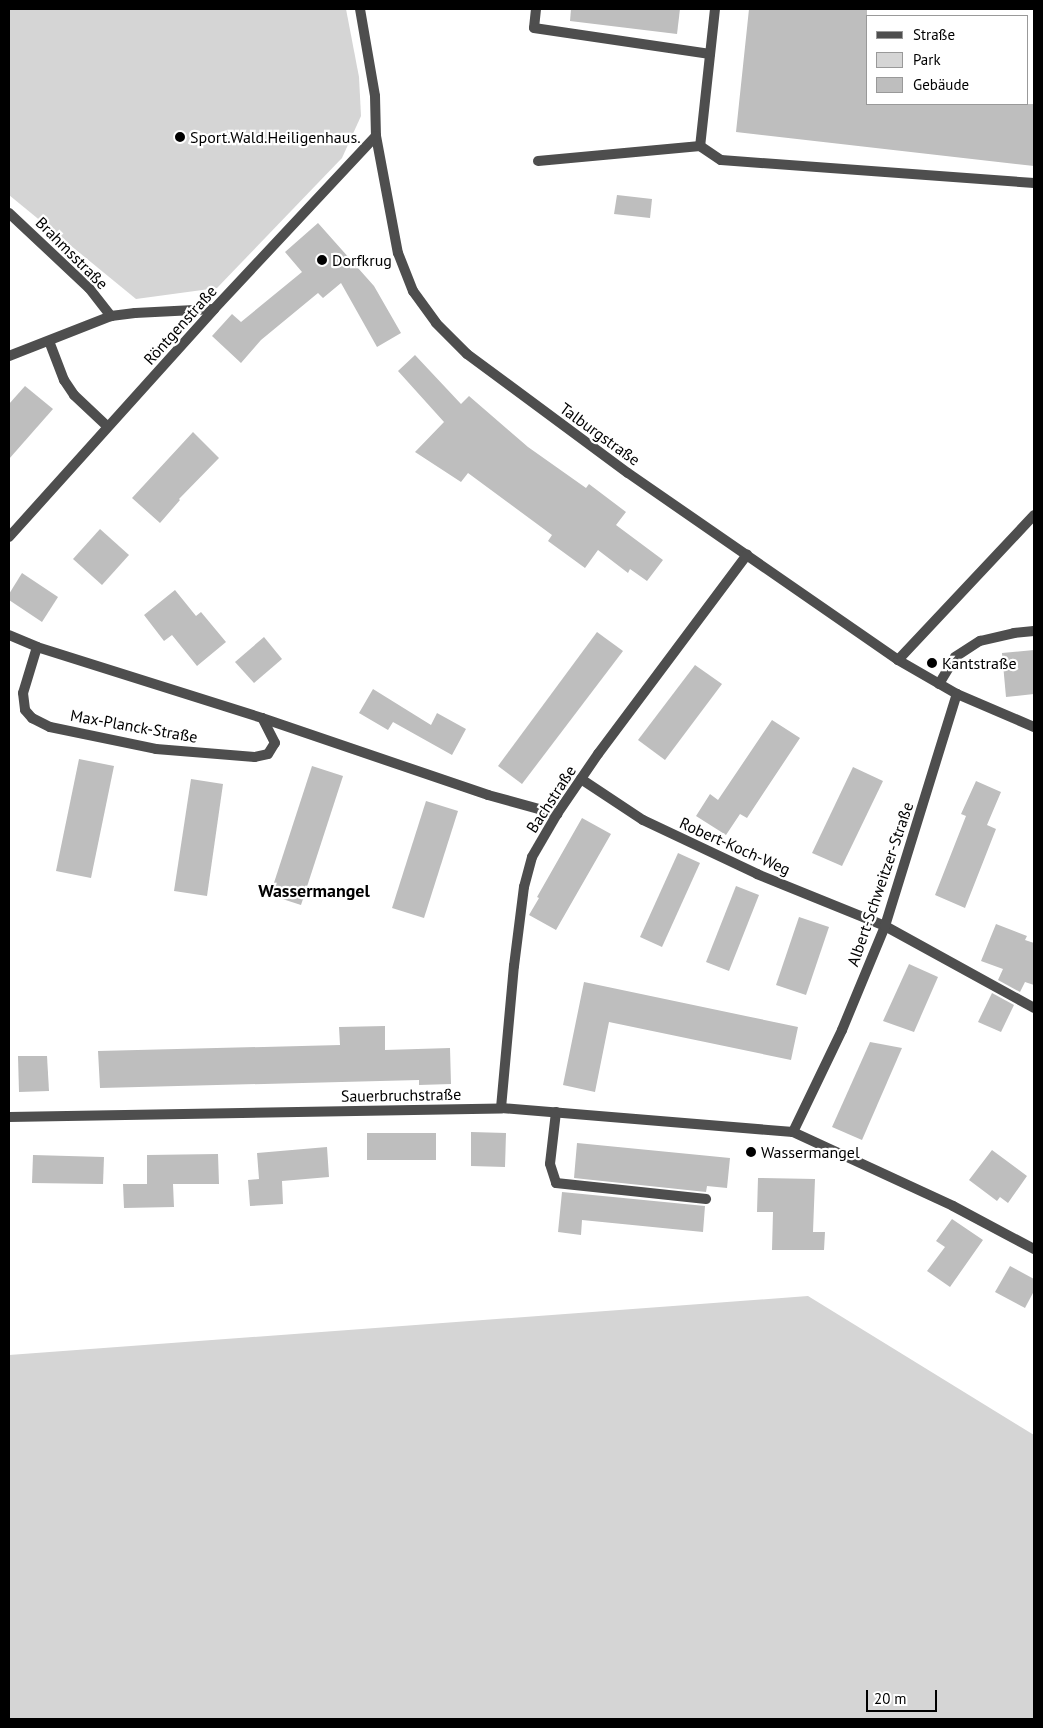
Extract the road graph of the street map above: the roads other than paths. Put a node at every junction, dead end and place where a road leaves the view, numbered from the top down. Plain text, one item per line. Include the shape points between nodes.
1 (360, 9) edge
2 (536, 9) edge
3 (715, 9) edge
4 (710, 54) junction
5 (376, 136) junction
6 (700, 146) junction
7 (538, 161) dead end
8 (1034, 183) edge
9 (9, 213) edge
10 (214, 309) junction
11 (111, 316) junction
12 (49, 340) junction
13 (9, 356) edge
14 (107, 426) junction
15 (1034, 515) edge
16 (9, 537) edge
17 (747, 555) junction
18 (1034, 631) edge
19 (9, 635) edge
20 (37, 647) junction
21 (898, 660) junction
22 (939, 684) junction
23 (957, 694) junction
24 (262, 718) junction
25 (1034, 727) edge
26 (581, 778) junction
27 (556, 814) junction
28 (885, 926) junction
29 (1034, 1008) edge
30 (501, 1108) junction
31 (556, 1112) junction
32 (9, 1116) edge
33 (793, 1132) junction
34 (706, 1199) dead end
35 (1034, 1249) edge

1 - 5 street, Talburgstraße via 375,96
2 - 4 street via 534,28
3 - 4 street
4 - 6 street
5 - 10 street, Röntgenstraße
5 - 17 street, Talburgstraße via 398,252 413,291 436,323 467,354 512,388
6 - 7 street
6 - 8 street via 721,160
9 - 11 street, Brahmsstraße via 89,288
10 - 11 street
10 - 14 street, Röntgenstraße
11 - 12 street
12 - 13 street
12 - 14 street via 64,380 74,395
14 - 16 street, Röntgenstraße
15 - 21 street
17 - 21 street, Talburgstraße
17 - 26 street, Bachstraße
18 - 22 street via 980,641 955,657
19 - 20 street
20 - 24 street
20 - 24 street, Max-Planck-Straße via 23,693 25,710 32,718 50,727 156,749 255,757 268,754 275,743
21 - 22 street, Talburgstraße
22 - 23 street, Talburgstraße
23 - 25 street, Talburgstraße
23 - 28 street, Albert-Schweitzer-Straße
24 - 27 street via 488,795
26 - 27 street, Bachstraße
26 - 28 street, Robert-Koch-Weg via 642,820 757,874
27 - 30 street, Bachstraße via 532,858 524,888
28 - 29 street, Robert-Koch-Weg
28 - 33 street, Albert-Schweitzer-Straße via 842,1030
30 - 31 street, Sauerbruchstraße
30 - 32 street, Sauerbruchstraße
31 - 33 street, Sauerbruchstraße
31 - 34 street via 550,1164 556,1183
33 - 35 street via 954,1206

